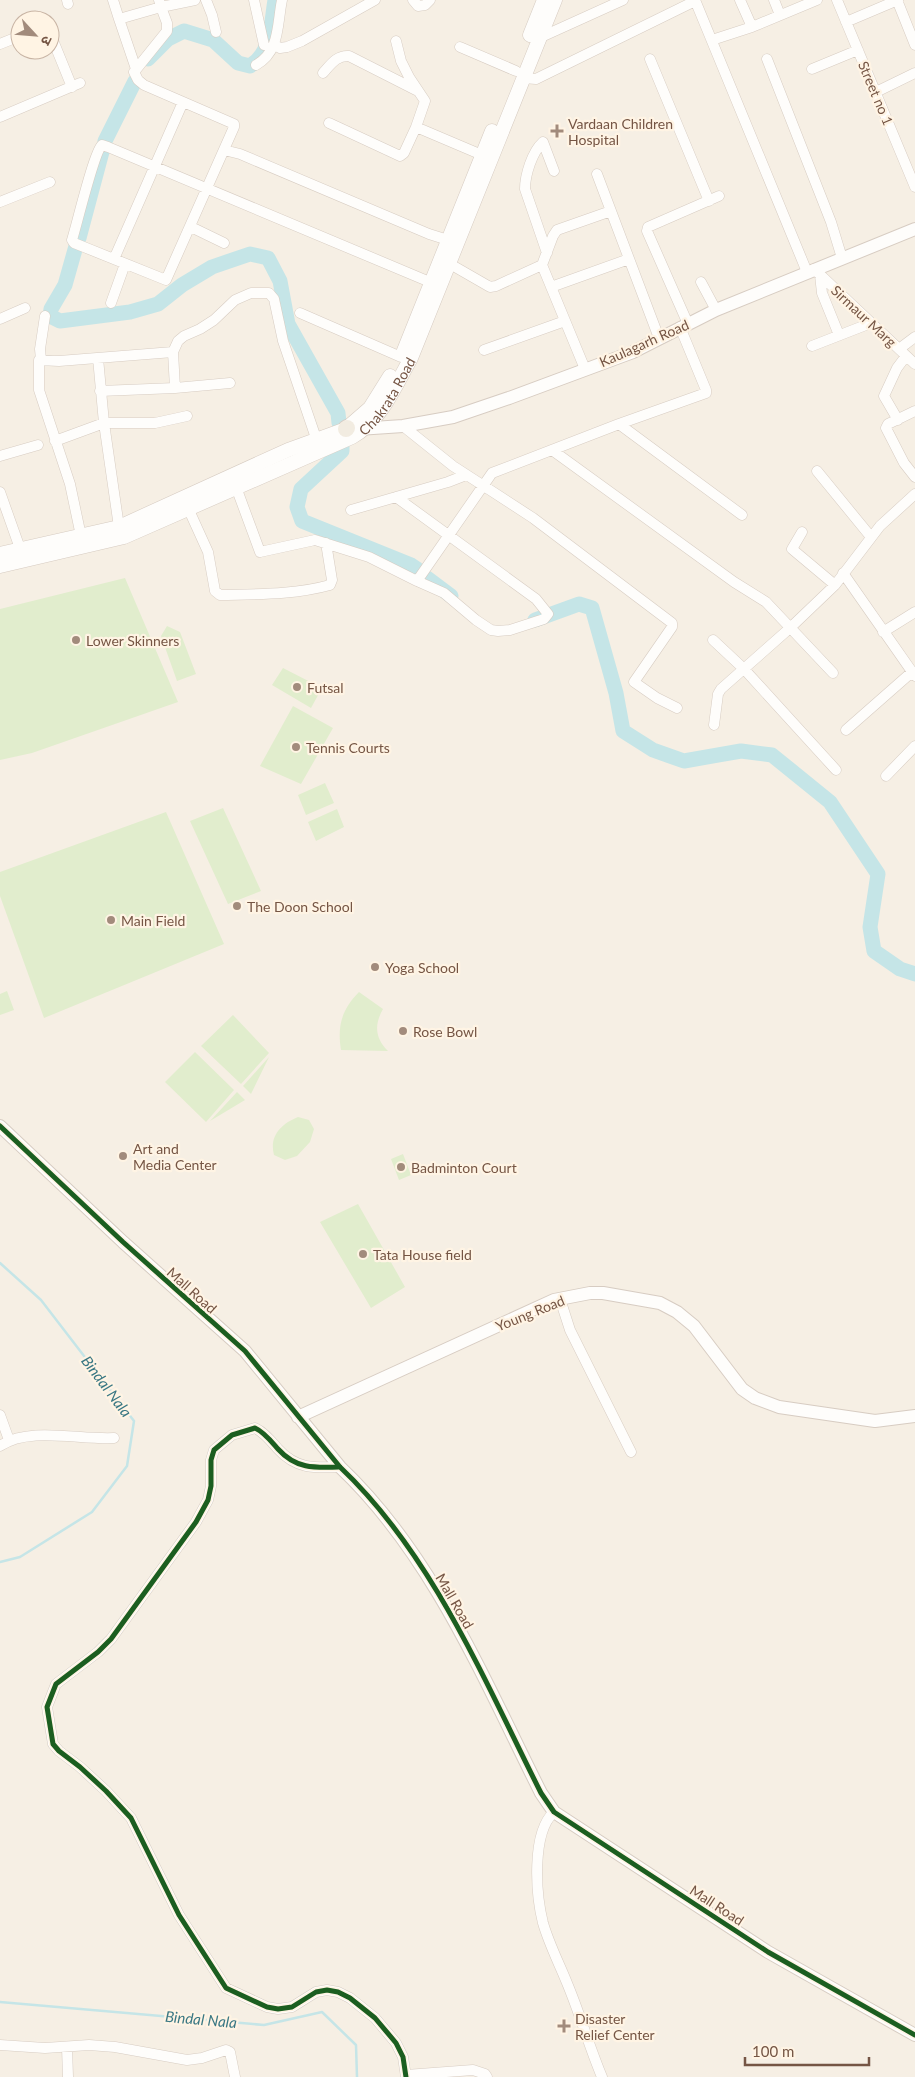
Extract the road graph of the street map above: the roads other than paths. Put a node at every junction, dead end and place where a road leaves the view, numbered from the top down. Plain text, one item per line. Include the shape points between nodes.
1 (113, 0) edge
2 (195, 0) edge
3 (206, 0) edge
4 (254, 0) edge
5 (282, 0) edge
6 (375, 0) edge
7 (413, 0) edge
8 (430, 0) edge
9 (544, 0) edge
10 (555, 0) edge
11 (623, 0) edge
12 (695, 0) edge
13 (740, 0) edge
14 (774, 0) edge
15 (817, 0) edge
16 (837, 0) edge
17 (898, 0) edge
18 (885, 3) edge
19 (160, 4) edge
20 (780, 15) junction
21 (119, 19) junction
22 (846, 22) junction
23 (752, 27) junction
24 (216, 32) dead end
25 (539, 38) junction
26 (396, 40) dead end
27 (712, 40) junction
28 (269, 45) junction
29 (915, 45) edge
30 (460, 47) dead end
31 (858, 50) junction
32 (60, 53) edge
33 (650, 59) dead end
34 (767, 59) dead end
35 (256, 65) dead end
36 (136, 69) junction
37 (812, 69) dead end
38 (323, 73) dead end
39 (915, 73) edge
40 (520, 74) junction
41 (419, 92) junction
42 (876, 92) junction
43 (183, 102) junction
44 (0, 117) edge
45 (329, 123) dead end
46 (416, 127) junction
47 (224, 150) junction
48 (482, 154) junction
49 (154, 167) junction
50 (554, 171) dead end
51 (596, 174) dead end
52 (50, 182) dead end
53 (915, 187) edge
54 (208, 190) junction
55 (0, 202) edge
56 (610, 211) junction
57 (191, 227) junction
58 (915, 229) edge
59 (448, 240) junction
60 (224, 243) dead end
61 (546, 253) junction
62 (629, 258) junction
63 (842, 258) junction
64 (114, 259) junction
65 (126, 264) junction
66 (450, 264) junction
67 (542, 266) junction
68 (814, 272) junction
69 (701, 282) dead end
70 (436, 285) junction
71 (550, 287) junction
72 (111, 303) dead end
73 (25, 308) dead end
74 (716, 310) junction
75 (300, 313) dead end
76 (45, 316) dead end
77 (0, 319) edge
78 (565, 320) junction
79 (871, 323) junction
80 (684, 326) junction
81 (839, 336) junction
82 (915, 337) edge
83 (659, 338) junction
84 (812, 346) dead end
85 (484, 350) dead end
86 (173, 352) junction
87 (903, 352) junction
88 (401, 357) junction
89 (98, 358) junction
90 (41, 360) junction
91 (915, 364) edge
92 (585, 369) junction
93 (230, 383) dead end
94 (175, 388) junction
95 (100, 391) junction
96 (915, 411) edge
97 (187, 416) dead end
98 (898, 420) junction
99 (104, 423) junction
100 (619, 424) junction
101 (403, 426) junction
102 (346, 428) junction
103 (365, 430) junction
104 (55, 441) junction
105 (319, 445) junction
106 (38, 446) dead end
107 (552, 450) junction
108 (0, 456) edge
109 (817, 471) dead end
110 (466, 475) junction
111 (915, 477) edge
112 (236, 487) junction
113 (483, 487) junction
114 (0, 492) edge
115 (915, 494) edge
116 (396, 497) junction
117 (188, 508) junction
118 (351, 510) dead end
119 (742, 515) dead end
120 (119, 527) junction
121 (802, 532) dead end
122 (448, 535) junction
123 (81, 536) junction
124 (871, 537) junction
125 (326, 543) junction
126 (0, 554) edge
127 (22, 555) junction
128 (0, 566) edge
129 (843, 573) junction
130 (417, 581) junction
131 (835, 586) junction
132 (915, 612) edge
133 (790, 628) junction
134 (883, 632) junction
135 (713, 640) dead end
136 (744, 669) junction
137 (833, 673) dead end
138 (914, 674) edge
139 (677, 708) dead end
140 (714, 726) dead end
141 (846, 730) dead end
142 (915, 746) edge
143 (836, 770) dead end
144 (886, 776) dead end
145 (0, 1126) edge
146 (560, 1299) junction
147 (0, 1415) edge
148 (915, 1416) edge
149 (298, 1417) junction
150 (114, 1438) dead end
151 (4, 1443) edge
152 (631, 1452) dead end
153 (340, 1467) junction
154 (554, 1812) junction
155 (915, 2035) edge
156 (0, 2045) edge
157 (67, 2047) junction
158 (406, 2076) edge
159 (68, 2077) edge
160 (235, 2077) edge
161 (487, 2077) edge
162 (602, 2077) edge

1 - 21 street
2 - 19 street
3 - 24 street
4 - 28 street
5 - 28 street
6 - 28 street via 302,42 280,48
7 - 8 street via 418,6
9 - 40 main road, Chakrata Road
10 - 25 main road, Chakrata Road
11 - 25 street
12 - 27 street
12 - 40 street via 536,79
13 - 23 street
14 - 20 street
15 - 20 street
16 - 22 street, Street no 1
17 - 18 street
17 - 29 street
18 - 22 street
19 - 21 street
19 - 36 street via 167,32
20 - 23 street
21 - 36 street
22 - 31 street, Street no 1
23 - 27 street
25 - 40 main road, Chakrata Road
26 - 41 street via 409,77
27 - 68 street
28 - 35 street via 268,57
30 - 40 street
31 - 37 street
31 - 42 street, Street no 1
32 - 44 street via 76,85
33 - 80 street via 714,199 648,227 647,231
34 - 63 street
36 - 43 street via 134,74 141,83
38 - 41 street via 335,60 349,56
39 - 42 street
40 - 48 main road, Chakrata Road
40 - 66 main road, Chakrata Road
41 - 46 street via 425,100
42 - 53 street, Street no 1
43 - 47 street via 234,124
43 - 49 street
45 - 46 street via 400,156
46 - 48 street
47 - 54 street
47 - 59 street
48 - 59 main road, Chakrata Road
49 - 54 street
49 - 64 street
49 - 64 street via 108,146 99,148 72,242
50 - 61 street via 543,142 537,148 525,179 525,189
51 - 56 street
52 - 55 street
54 - 57 street
54 - 70 street
56 - 61 street via 558,230
56 - 62 street
57 - 60 street
57 - 65 street via 166,280
58 - 63 street, Kaulagarh Road
59 - 70 main road, Chakrata Road
61 - 67 street
62 - 71 street
62 - 83 street
63 - 68 street, Kaulagarh Road
64 - 65 street
65 - 72 street
66 - 67 street via 490,287
66 - 70 main road, Chakrata Road
67 - 71 street
68 - 74 street, Kaulagarh Road
68 - 79 street, Sirmaur Marg
68 - 81 street
69 - 74 street
70 - 88 main road, Chakrata Road
70 - 103 main road, Chakrata Road via 411,358 381,410
71 - 78 street
73 - 77 street
74 - 80 street, Kaulagarh Road
75 - 88 street
76 - 90 street
78 - 85 street
78 - 92 street
79 - 81 street
79 - 87 street, Sirmaur Marg
80 - 83 street, Kaulagarh Road
80 - 100 street via 706,393
81 - 84 street
82 - 87 street
83 - 92 street, Kaulagarh Road via 633,352
86 - 89 street
86 - 94 street
86 - 105 street via 178,341 214,320 235,300 255,292 269,293
87 - 91 street, Sirmaur Marg
87 - 98 street via 884,396
88 - 102 main road, Chakrata Road via 370,408
89 - 90 street
89 - 95 street
90 - 104 street via 37,362 38,385
92 - 101 street, Kaulagarh Road via 453,417
93 - 94 street
94 - 95 street
95 - 99 street
96 - 98 street
97 - 99 street via 155,423
98 - 111 street via 886,428
99 - 104 street
99 - 120 street
100 - 107 street
100 - 119 street
101 - 103 street, Kaulagarh Road
101 - 110 street
102 - 103 street, Kaulagarh Road
102 - 105 main road, Chakrata Road
103 - 105 main road, Chakrata Road
104 - 123 street via 70,484
105 - 112 main road, Chakrata Road
105 - 120 main road, Chakrata Road via 288,450
106 - 108 street
107 - 113 street via 492,473
107 - 133 street via 762,599
109 - 124 street
110 - 113 street
110 - 116 street
112 - 117 main road, Chakrata Road
112 - 125 street via 260,552 308,541
113 - 122 street
113 - 139 street via 532,518 672,622 672,627 634,682
114 - 127 street
115 - 124 street
116 - 118 street
116 - 122 street
117 - 125 street via 208,552 215,591 220,595 286,594 330,585
117 - 127 main road, Chakrata Road via 124,536
120 - 123 main road, Chakrata Road
121 - 131 street via 792,549
122 - 130 street
122 - 130 street via 536,599 548,612 545,617 504,631 491,630 444,593
123 - 127 main road, Chakrata Road
124 - 129 street
125 - 130 street via 369,557
126 - 127 main road, Chakrata Road
127 - 128 main road, Chakrata Road
129 - 131 street
129 - 134 street
131 - 133 street
132 - 134 street
133 - 136 street
133 - 137 street
134 - 138 street
135 - 136 street
136 - 140 street via 719,692
136 - 143 street
138 - 141 street
142 - 144 street
145 - 149 street, Mall Road via 122,1242 244,1351
146 - 148 street, Young Road via 603,1293 660,1303 694,1326 742,1389 766,1402 875,1422
146 - 149 street, Young Road
146 - 152 street via 570,1330
147 - 151 street
149 - 153 street, Mall Road
150 - 151 street via 26,1436
153 - 154 street, Mall Road via 409,1548 430,1579 541,1793
153 - 158 street via 299,1466 255,1428 232,1435 214,1450 208,1500 196,1522 111,1639 56,1684 47,1707 47,1718 52,1744 58,1752 80,1767 131,1818 180,1915 226,1988 267,2008 278,2009 292,2007 316,1992 338,1992 375,2018 396,2043 403,2057
154 - 155 street, Mall Road via 768,1952
154 - 162 street via 545,1822 538,1851 540,1907
156 - 157 street
157 - 159 street
157 - 160 street via 115,2047 188,2060 226,2050 230,2052
158 - 161 street via 472,2070

